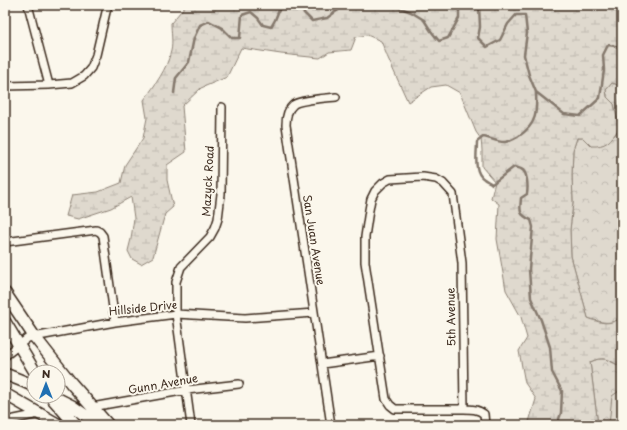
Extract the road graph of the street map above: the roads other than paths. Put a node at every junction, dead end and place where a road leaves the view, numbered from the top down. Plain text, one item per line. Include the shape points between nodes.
1 (28, 5) edge
2 (108, 5) edge
3 (49, 85) junction
4 (5, 86) edge
5 (336, 97) dead end
6 (222, 107) dead end
7 (5, 242) edge
8 (5, 293) edge
9 (314, 313) junction
10 (176, 314) junction
11 (5, 322) edge
12 (115, 322) junction
13 (34, 336) junction
14 (19, 345) junction
15 (5, 356) edge
16 (380, 356) junction
17 (30, 364) edge
18 (322, 364) junction
19 (5, 374) edge
20 (26, 382) edge
21 (239, 384) dead end
22 (187, 390) junction
23 (5, 394) edge
24 (66, 403) edge
25 (58, 404) edge
26 (92, 407) junction
27 (464, 409) junction
28 (39, 414) junction
29 (5, 422) edge
30 (59, 425) edge
31 (76, 425) edge
32 (99, 425) edge
33 (108, 425) edge
34 (192, 425) edge
35 (331, 425) edge
36 (485, 425) edge

1 - 3 street
2 - 3 street via 91,68 72,83
3 - 4 street
5 - 9 street, San Juan Avenue via 294,104 286,118
6 - 10 street, Mazyck Road via 221,194 218,219 210,237 181,267 176,282
7 - 12 street via 96,230 100,232 103,236
8 - 13 main road
9 - 10 street, Hillside Drive via 245,318
9 - 18 street, San Juan Avenue
10 - 12 street, Hillside Drive
10 - 22 street, Mazyck Road
11 - 14 main road
12 - 13 street, Hillside Drive
13 - 14 street, Hillside Drive
13 - 26 main road
14 - 15 street, Hillside Drive
14 - 17 main road
16 - 18 street
16 - 27 street via 386,399 395,409
16 - 27 street, 5th Avenue via 365,262 370,199 375,191 390,179 436,179 443,182 453,194 462,263
18 - 35 street, San Juan Avenue
19 - 20 main road
21 - 22 street, Gunn Avenue
22 - 26 street, Gunn Avenue
22 - 34 street, Mazyck Road
23 - 28 main road
24 - 32 main road
25 - 31 main road
26 - 33 main road
27 - 36 street via 484,414
28 - 29 street
28 - 30 main road

